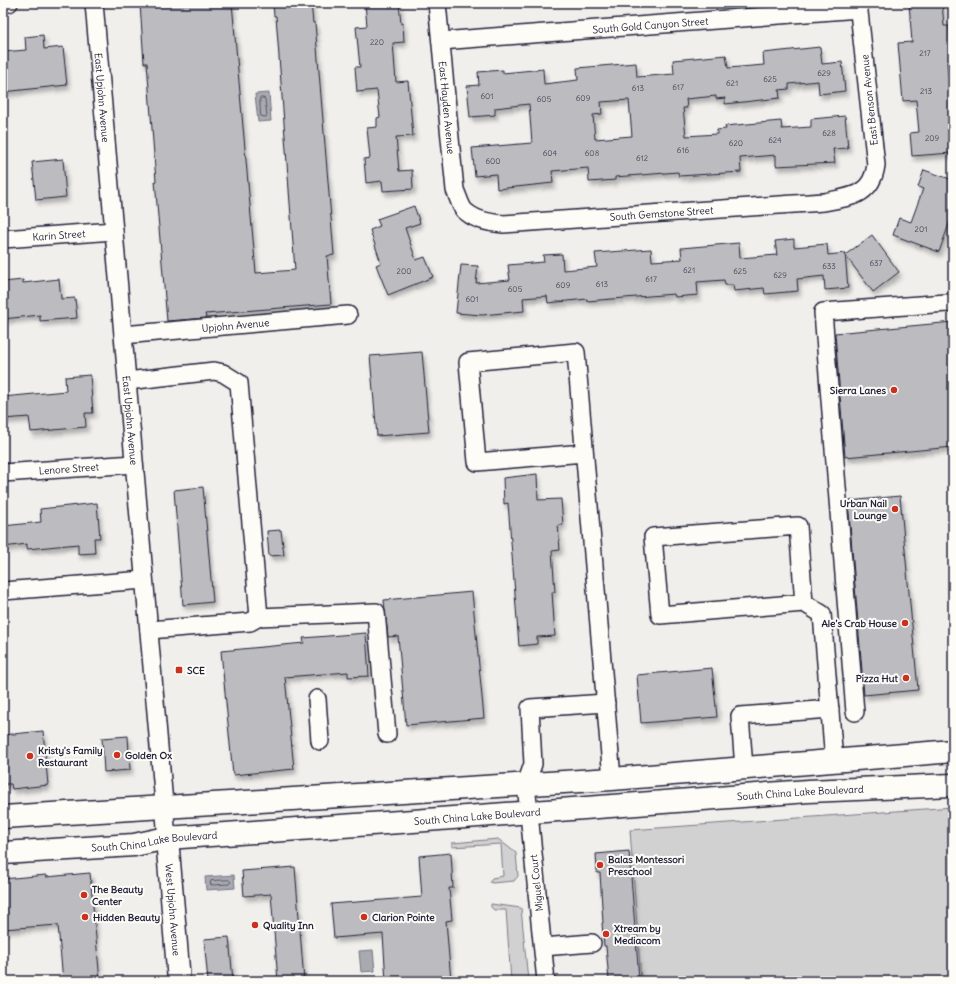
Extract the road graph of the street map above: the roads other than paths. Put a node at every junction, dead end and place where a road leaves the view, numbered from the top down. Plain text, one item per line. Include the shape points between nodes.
1 (9, 3) edge
2 (94, 3) edge
3 (438, 3) edge
4 (3, 4) edge
5 (859, 6) edge
6 (441, 41) junction
7 (861, 192) joint
8 (464, 210) joint
9 (114, 231) junction
10 (3, 239) edge
11 (953, 304) edge
12 (348, 316) dead end
13 (123, 335) junction
14 (127, 381) junction
15 (584, 453) junction
16 (134, 464) junction
17 (3, 473) edge
18 (144, 580) junction
19 (3, 591) edge
20 (804, 603) junction
21 (259, 618) junction
22 (148, 630) junction
23 (317, 699) dead end
24 (606, 703) junction
25 (830, 709) junction
26 (855, 712) dead end
27 (387, 734) dead end
28 (320, 741) dead end
29 (953, 751) edge
30 (834, 760) junction
31 (744, 768) junction
32 (612, 779) junction
33 (526, 784) junction
34 (953, 784) edge
35 (164, 806) junction
36 (528, 812) junction
37 (3, 818) edge
38 (167, 838) junction
39 (3, 853) edge
40 (592, 943) dead end
41 (543, 947) junction
42 (179, 981) edge
43 (546, 981) edge

1 - 4 street
2 - 9 street, East Upjohn Avenue
3 - 6 street, East Hayden Avenue
5 - 6 street, South Gold Canyon Street
5 - 7 street, East Benson Avenue via 876,165 874,176
6 - 8 street, East Hayden Avenue via 455,190
7 - 8 street, South Gemstone Street via 851,197 824,202 503,224 489,222
9 - 10 street, Karin Street
9 - 13 street, East Upjohn Avenue
11 - 26 street via 823,312
12 - 13 street, Upjohn Avenue
13 - 14 street, East Upjohn Avenue
14 - 16 street, East Upjohn Avenue
14 - 21 street via 214,371 223,373 239,383
15 - 15 street via 477,462 468,362 576,352
15 - 24 street
16 - 17 street, Lenore Street
16 - 18 street, East Upjohn Avenue
18 - 19 street
18 - 22 street, East Upjohn Avenue
20 - 20 street via 660,615 653,537 798,526
20 - 25 street via 822,614
21 - 22 street via 250,622
21 - 27 street via 376,612
22 - 35 street, East Upjohn Avenue
23 - 28 street
24 - 32 street
24 - 33 street via 530,708 533,764
25 - 30 street
25 - 31 street via 740,716
29 - 30 main road
30 - 31 main road
31 - 32 main road
32 - 33 main road
33 - 35 main road
33 - 36 street, Miguel Court
34 - 36 main road, South China Lake Boulevard via 808,791
35 - 37 main road
35 - 38 street, East Upjohn Avenue
36 - 38 main road, South China Lake Boulevard
36 - 41 street, Miguel Court
38 - 39 main road, South China Lake Boulevard via 134,845
38 - 42 main road, West Upjohn Avenue
40 - 41 street
41 - 43 street, Miguel Court

